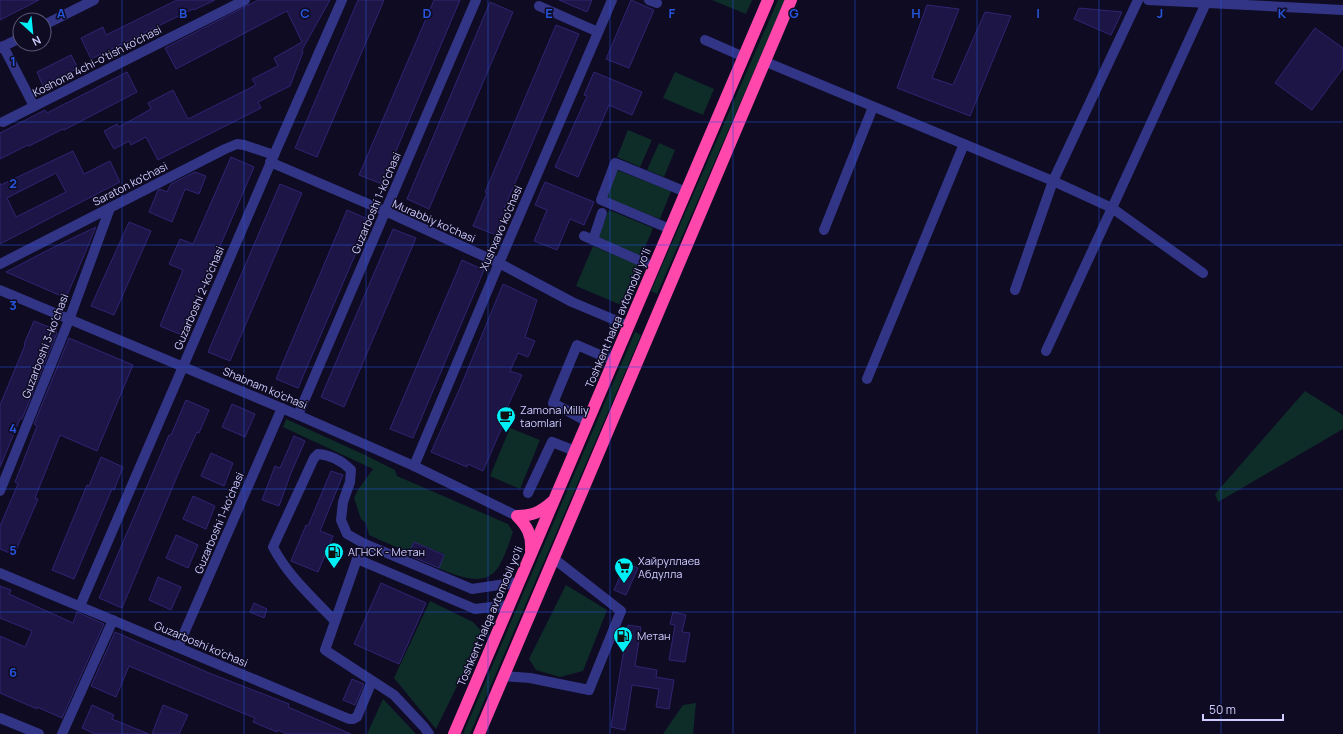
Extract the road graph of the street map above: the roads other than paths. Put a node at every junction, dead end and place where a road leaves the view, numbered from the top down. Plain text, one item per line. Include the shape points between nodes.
1 (94, 0) edge
2 (245, 0) edge
3 (342, 0) edge
4 (476, 0) edge
5 (612, 0) edge
6 (768, 0) edge
7 (792, 0) edge
8 (1138, 0) edge
9 (1148, 0) edge
10 (1206, 3) junction
11 (1270, 3) edge
12 (538, 6) dead end
13 (1343, 10) edge
14 (52, 22) edge
15 (598, 32) junction
16 (705, 40) dead end
17 (12, 42) edge
18 (2, 47) edge
19 (744, 57) junction
20 (766, 62) junction
21 (34, 106) junction
22 (873, 107) junction
23 (3, 122) dead end
24 (964, 144) junction
25 (272, 159) junction
26 (1053, 181) junction
27 (686, 192) junction
28 (110, 208) junction
29 (1112, 208) junction
30 (385, 211) junction
31 (602, 213) dead end
32 (670, 229) junction
33 (824, 230) dead end
34 (499, 263) junction
35 (0, 264) edge
36 (654, 267) junction
37 (1203, 273) dead end
38 (0, 290) edge
39 (1015, 290) dead end
40 (635, 312) junction
41 (69, 320) junction
42 (654, 320) junction
43 (629, 326) junction
44 (1046, 351) dead end
45 (614, 361) junction
46 (183, 366) junction
47 (867, 379) dead end
48 (282, 408) junction
49 (298, 415) junction
50 (588, 422) junction
51 (575, 452) junction
52 (414, 466) junction
53 (0, 491) edge
54 (528, 493) dead end
55 (553, 502) junction
56 (517, 516) junction
57 (531, 553) junction
58 (553, 558) junction
59 (0, 573) edge
60 (519, 582) junction
61 (509, 605) junction
62 (80, 606) junction
63 (113, 620) junction
64 (335, 621) junction
65 (178, 647) junction
66 (503, 676) junction
67 (372, 681) junction
68 (0, 718) edge
69 (39, 734) edge
70 (62, 734) edge
71 (428, 734) edge
72 (454, 734) edge
73 (479, 734) edge

1 - 14 street
2 - 21 street, Koshona 4chi-o'tish ko'chasi
3 - 25 street, Guzarboshi 2-ko'chasi
4 - 30 street, Guzarboshi 1-ko'chasi
5 - 15 street, Xushxavo ko'chasi
6 - 19 highway, Toshkent halqa avtomobil yo'li
7 - 20 highway
8 - 26 street
9 - 10 street
10 - 11 street
10 - 29 street
11 - 13 street
12 - 15 street
15 - 34 street, Xushxavo ko'chasi
16 - 19 street
17 - 18 street
18 - 21 street
19 - 27 highway, Toshkent halqa avtomobil yo'li
20 - 22 street
20 - 42 highway
21 - 23 street, Koshona 4chi-o'tish ko'chasi
22 - 24 street
22 - 33 street
24 - 26 street
24 - 47 street
25 - 28 street, Saraton ko'chasi via 250,146 237,144
25 - 30 street, Murabbiy ko'chasi
25 - 46 street, Guzarboshi 2-ko'chasi
26 - 29 street
26 - 39 street
27 - 32 highway, Toshkent halqa avtomobil yo'li
27 - 32 street via 615,163 601,200
28 - 35 street, Saraton ko'chasi
28 - 41 street, Guzarboshi 3-ko'chasi
29 - 37 street
29 - 44 street
30 - 34 street, Murabbiy ko'chasi
30 - 49 street, Guzarboshi 1-ko'chasi
31 - 36 street via 589,238
32 - 36 highway, Toshkent halqa avtomobil yo'li
34 - 43 street, Murabbiy ko'chasi via 572,302
34 - 52 street, Xushxavo ko'chasi
36 - 40 highway, Toshkent halqa avtomobil yo'li
38 - 41 street, Shabnam ko'chasi
40 - 42 highway
40 - 43 highway, Toshkent halqa avtomobil yo'li
41 - 46 street, Shabnam ko'chasi
41 - 53 street, Guzarboshi 3-ko'chasi
42 - 58 highway
43 - 45 highway, Toshkent halqa avtomobil yo'li
45 - 50 highway, Toshkent halqa avtomobil yo'li
45 - 50 street via 577,345 553,403
46 - 48 street, Shabnam ko'chasi
46 - 62 street, Guzarboshi 2-ko'chasi
48 - 49 street, Shabnam ko'chasi
48 - 65 street, Guzarboshi 1-ko'chasi
49 - 52 street, Shabnam ko'chasi
50 - 51 highway, Toshkent halqa avtomobil yo'li
51 - 54 street via 552,442
51 - 55 highway, Toshkent halqa avtomobil yo'li
52 - 56 street, Shabnam ko'chasi
55 - 56 highway via 537,513
55 - 57 highway, Toshkent halqa avtomobil yo'li
56 - 57 highway via 529,532 532,542
57 - 60 highway, Toshkent halqa avtomobil yo'li
58 - 66 highway
58 - 66 street via 621,611 589,690 530,678
59 - 62 street, Guzarboshi ko'chasi
60 - 61 highway, Toshkent halqa avtomobil yo'li
60 - 64 street via 472,589 347,534 341,520 351,470 344,463 325,454 318,454 273,547 291,574
61 - 64 street via 475,609 357,559
61 - 72 highway, Toshkent halqa avtomobil yo'li
62 - 63 street, Guzarboshi ko'chasi
63 - 65 street, Guzarboshi ko'chasi
63 - 70 street
64 - 67 street via 325,650
65 - 67 street, Guzarboshi ko'chasi via 349,719 357,717
66 - 73 highway
67 - 71 street via 394,695
68 - 69 street

